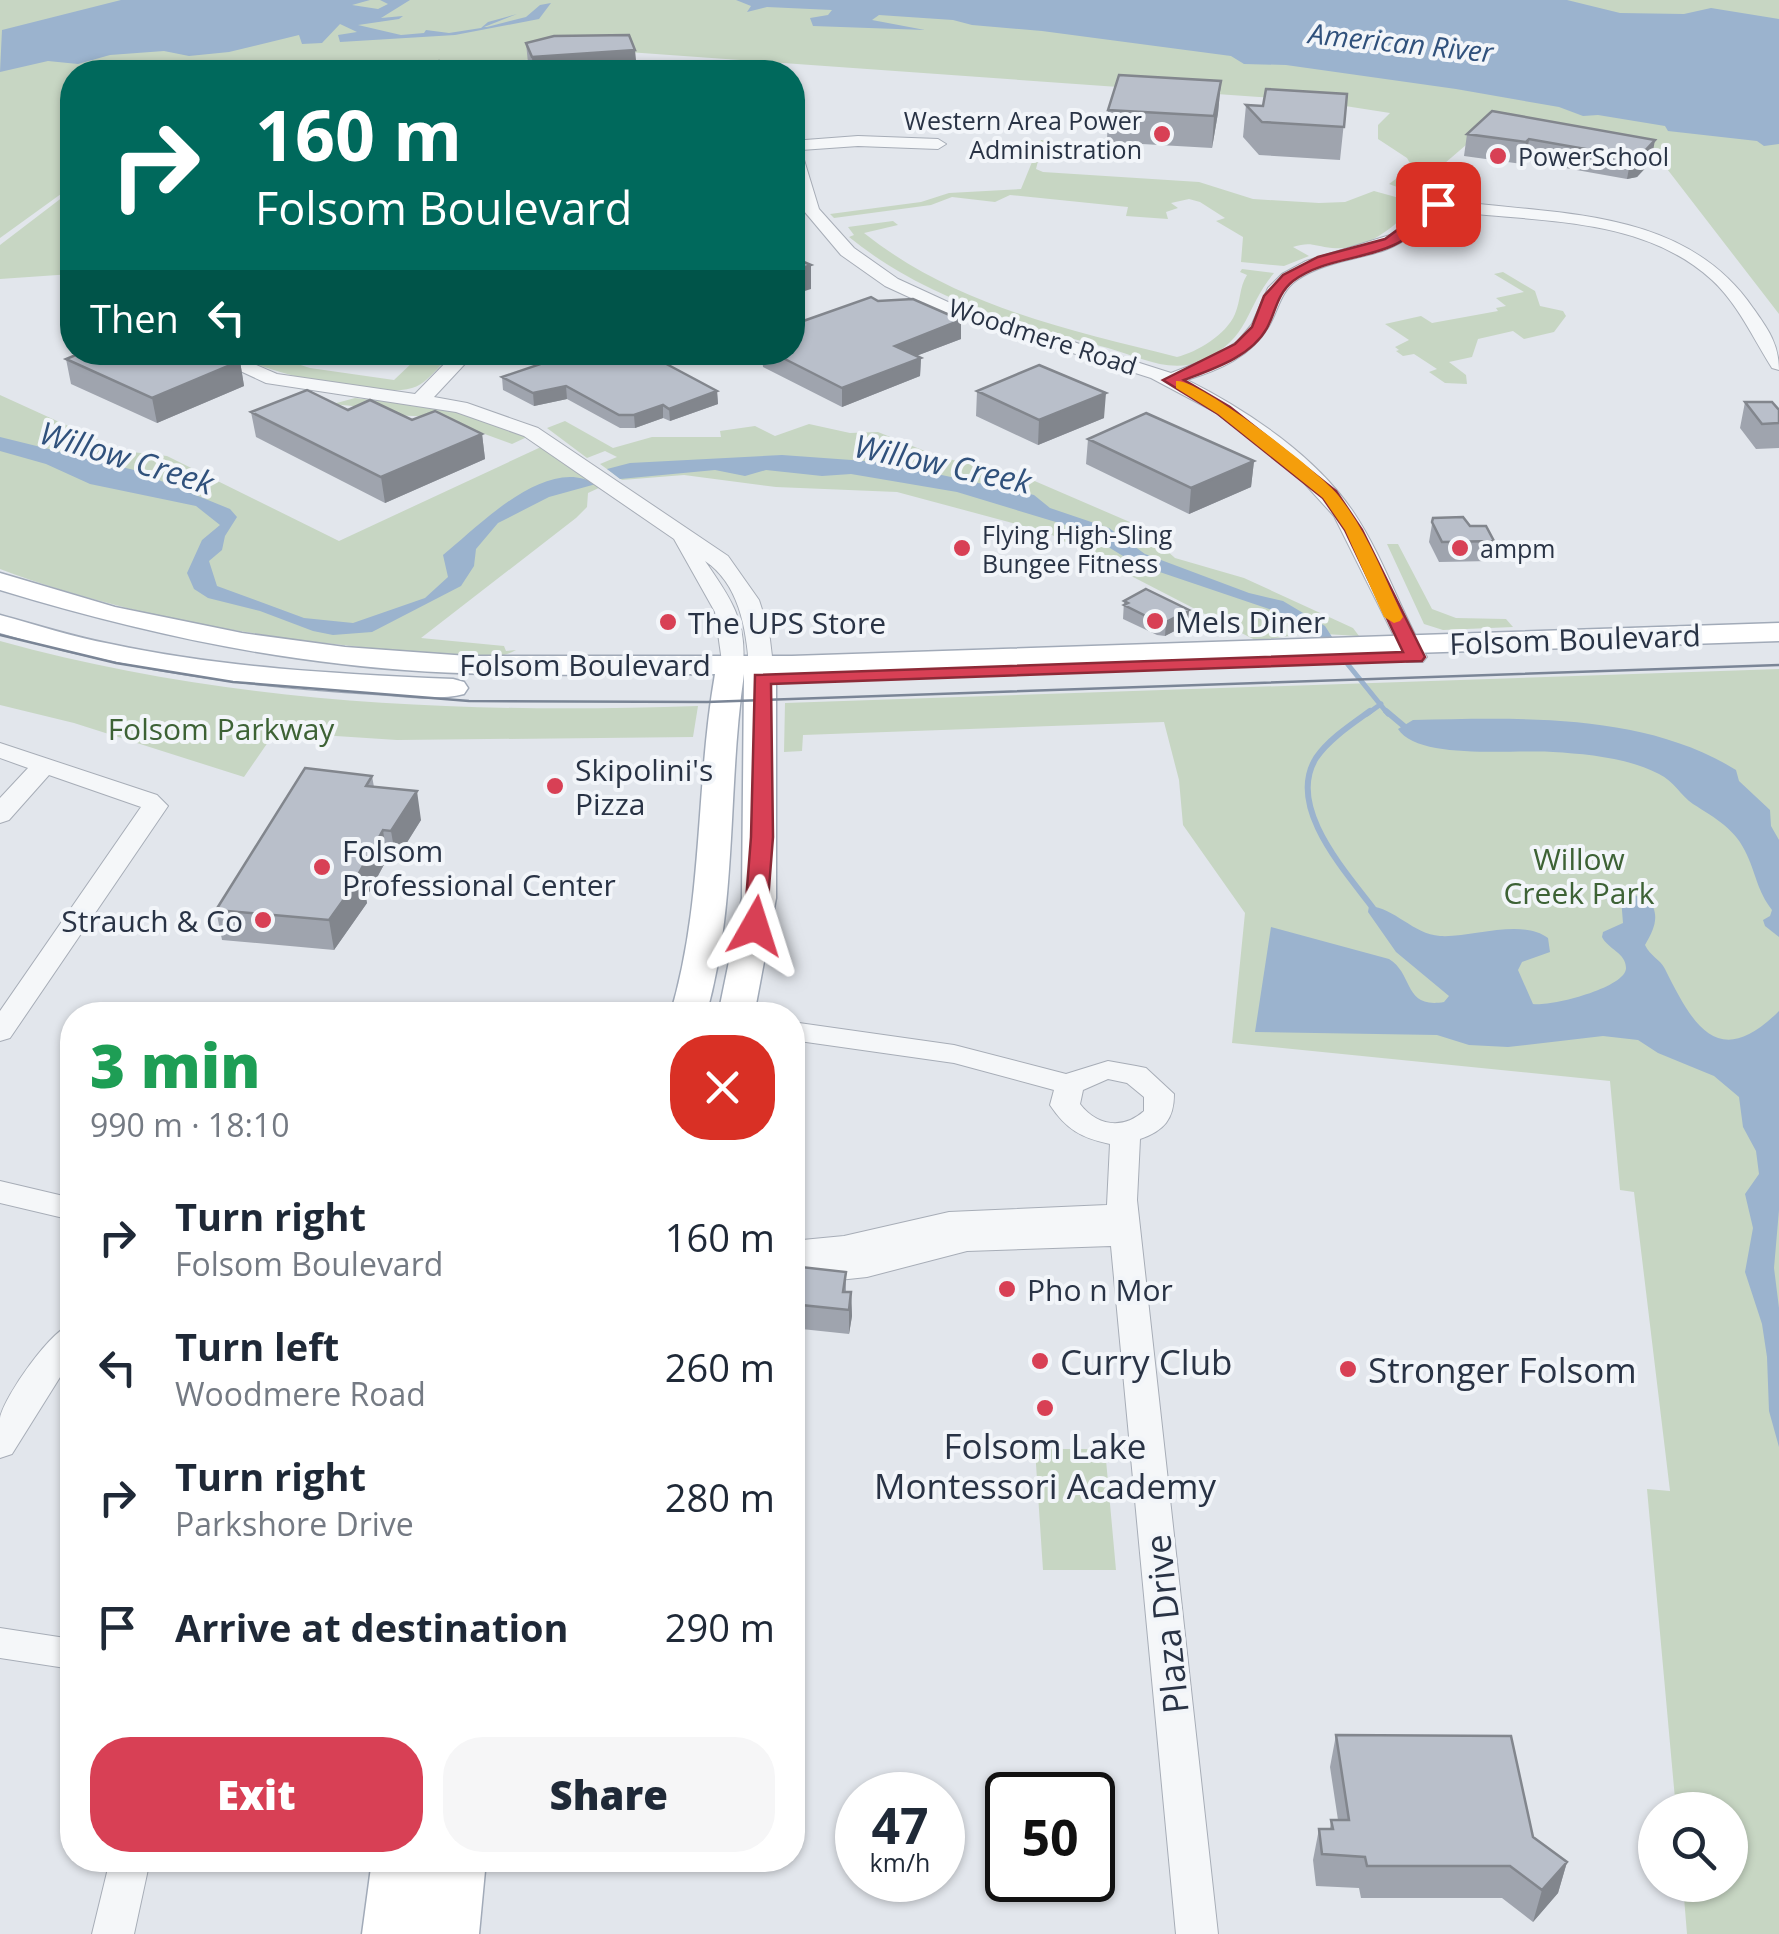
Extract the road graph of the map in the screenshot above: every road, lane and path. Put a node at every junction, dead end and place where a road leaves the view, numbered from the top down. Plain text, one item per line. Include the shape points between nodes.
1 (938, 144) dead end
2 (805, 145) edge
3 (805, 198) edge
4 (1779, 364) edge
5 (235, 365) edge
6 (454, 365) edge
7 (1171, 380) junction
8 (420, 400) junction
9 (0, 581) edge
10 (0, 624) edge
11 (1779, 632) edge
12 (1779, 650) edge
13 (1395, 652) junction
14 (745, 672) junction
15 (0, 750) edge
16 (44, 766) junction
17 (0, 815) edge
18 (700, 969) junction
19 (691, 1002) edge
20 (718, 1002) edge
21 (739, 1002) edge
22 (0, 1032) edge
23 (805, 1033) edge
24 (1070, 1085) junction
25 (1125, 1134) junction
26 (2, 1194) edge
27 (60, 1206) edge
28 (1125, 1225) junction
29 (805, 1250) edge
30 (805, 1273) edge
31 (60, 1356) edge
32 (0, 1445) edge
33 (0, 1644) edge
34 (60, 1652) edge
35 (127, 1872) edge
36 (396, 1872) edge
37 (426, 1872) edge
38 (461, 1872) edge
39 (113, 1934) edge
40 (388, 1934) edge
41 (424, 1934) edge
42 (453, 1934) edge
43 (1198, 1934) edge

1 - 2 street
3 - 7 street, Woodmere Road via 824,226 870,266 950,308
4 - 7 street via 1721,279 1678,249 1584,221 1438,204 1390,242 1288,278 1240,347
5 - 8 street via 291,384
6 - 8 street
7 - 13 street, Woodmere Road via 1224,410 1330,495 1354,530
8 - 14 street via 512,423 682,535 725,602
9 - 14 main road, Folsom Boulevard via 172,630 298,651 468,665
10 - 14 main road, Folsom Boulevard via 145,660 278,680 457,688
11 - 13 main road, Folsom Boulevard
12 - 13 main road, Folsom Boulevard
13 - 14 main road, Folsom Boulevard
14 - 18 main road via 720,736 715,880
14 - 21 main road via 759,898
15 - 16 street
16 - 17 street
16 - 22 street via 148,800 155,809
18 - 19 main road
18 - 20 main road via 720,984
23 - 24 street via 954,1054
24 - 25 street via 1065,1105 1080,1124
24 - 25 street via 1108,1070 1151,1084 1159,1094 1159,1114 1152,1124
25 - 28 street, Plaza Drive
26 - 27 street
28 - 29 street via 950,1222
28 - 30 street via 968,1240 867,1266
28 - 43 street, Plaza Drive
31 - 32 street
33 - 34 street
35 - 39 street
36 - 40 main road
37 - 41 main road
38 - 42 main road

